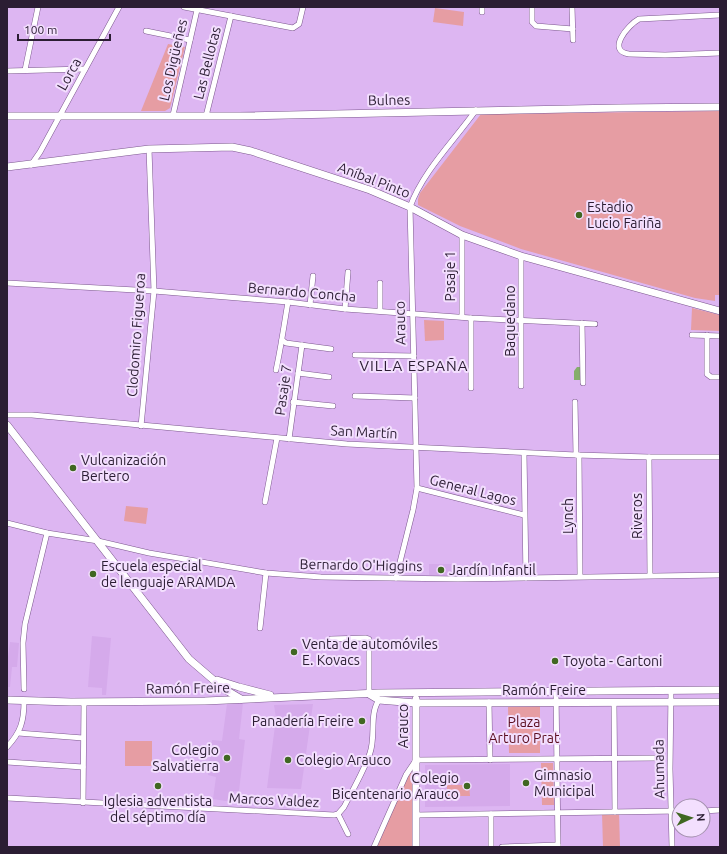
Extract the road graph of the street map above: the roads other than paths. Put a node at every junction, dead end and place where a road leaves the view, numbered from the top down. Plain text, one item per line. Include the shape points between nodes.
1 (38, 7) edge
2 (120, 7) edge
3 (184, 7) edge
4 (303, 7) edge
5 (532, 7) edge
6 (572, 7) edge
7 (197, 10) junction
8 (720, 15) edge
9 (231, 16) junction
10 (573, 29) junction
11 (146, 31) dead end
12 (190, 40) junction
13 (573, 40) dead end
14 (720, 53) edge
15 (86, 69) junction
16 (7, 70) edge
17 (25, 70) junction
18 (720, 107) edge
19 (476, 110) junction
20 (173, 115) junction
21 (7, 116) edge
22 (59, 116) junction
23 (206, 116) junction
24 (149, 149) junction
25 (40, 152) junction
26 (45, 163) junction
27 (31, 165) junction
28 (7, 167) edge
29 (410, 207) junction
30 (462, 235) junction
31 (521, 256) junction
32 (348, 272) dead end
33 (313, 276) dead end
34 (7, 283) edge
35 (380, 283) dead end
36 (154, 291) junction
37 (288, 302) junction
38 (310, 305) junction
39 (345, 309) junction
40 (380, 311) junction
41 (720, 311) edge
42 (413, 313) junction
43 (462, 317) junction
44 (470, 318) junction
45 (522, 320) junction
46 (582, 323) junction
47 (595, 324) dead end
48 (692, 334) dead end
49 (707, 335) junction
50 (720, 336) edge
51 (282, 340) junction
52 (302, 345) junction
53 (331, 349) dead end
54 (355, 355) dead end
55 (414, 356) junction
56 (276, 370) dead end
57 (298, 373) junction
58 (329, 377) dead end
59 (720, 377) edge
60 (583, 383) dead end
61 (521, 386) dead end
62 (471, 388) dead end
63 (355, 396) dead end
64 (415, 398) junction
65 (293, 402) junction
66 (575, 402) dead end
67 (333, 406) dead end
68 (7, 415) edge
69 (7, 425) edge
70 (141, 426) junction
71 (277, 438) junction
72 (289, 439) junction
73 (416, 447) junction
74 (524, 453) junction
75 (578, 455) junction
76 (649, 457) junction
77 (720, 457) edge
78 (417, 488) junction
79 (265, 502) dead end
80 (524, 515) junction
81 (7, 523) edge
82 (47, 533) junction
83 (98, 541) junction
84 (266, 573) junction
85 (650, 575) junction
86 (720, 575) edge
87 (580, 576) junction
88 (396, 578) junction
89 (526, 578) junction
90 (260, 628) dead end
91 (331, 639) dead end
92 (209, 677) junction
93 (24, 689) dead end
94 (224, 689) junction
95 (671, 690) junction
96 (720, 690) edge
97 (556, 691) junction
98 (389, 693) junction
99 (416, 693) junction
100 (370, 694) junction
101 (286, 697) junction
102 (241, 699) junction
103 (7, 700) edge
104 (221, 700) junction
105 (379, 700) junction
106 (24, 701) junction
107 (84, 702) junction
108 (488, 702) junction
109 (670, 702) junction
110 (720, 702) edge
111 (416, 703) junction
112 (556, 703) junction
113 (614, 703) junction
114 (18, 733) junction
115 (83, 738) junction
116 (7, 747) edge
117 (614, 758) junction
118 (659, 758) dead end
119 (416, 760) junction
120 (490, 760) junction
121 (556, 760) junction
122 (7, 762) edge
123 (83, 768) junction
124 (7, 798) edge
125 (672, 798) edge
126 (83, 803) junction
127 (671, 811) edge
128 (615, 812) junction
129 (557, 813) junction
130 (338, 814) junction
131 (491, 814) junction
132 (416, 815) junction
133 (348, 834) dead end
134 (558, 846) edge
135 (374, 847) edge
136 (416, 847) edge
137 (490, 847) edge
138 (502, 847) edge

1 - 17 street
2 - 15 street, Lorca
3 - 7 street
4 - 9 street via 299,24 293,28
5 - 10 street via 532,22 536,26
6 - 10 street
7 - 9 street
7 - 12 street, Los Digüeñes
8 - 14 street via 639,18 631,23 620,38 619,45 621,51 629,54
9 - 23 street, Las Bellotas
10 - 13 street
11 - 12 street
12 - 20 street, Los Digüeñes
15 - 17 street
15 - 22 street, Lorca
16 - 17 street
18 - 19 main road, Bulnes
19 - 23 main road, Bulnes
19 - 29 street, Arauco via 429,171 415,192
20 - 22 main road, Bulnes
20 - 23 main road, Bulnes
21 - 22 main road, Bulnes
22 - 25 street, Lorca
24 - 26 main road, Aníbal Pinto
24 - 29 main road, Aníbal Pinto via 232,148 251,151 370,190
24 - 36 street, Clodomiro Figueroa
25 - 26 street
25 - 27 street, Lorca
26 - 27 main road, Aníbal Pinto
27 - 28 main road, Aníbal Pinto
29 - 30 main road, Aníbal Pinto
29 - 42 street, Arauco
30 - 31 main road, Aníbal Pinto
30 - 43 street, Pasaje 1
31 - 41 main road, Aníbal Pinto
31 - 45 street, Baquedano
32 - 39 street
33 - 38 street
34 - 36 street, Bernardo Concha
35 - 40 street
36 - 37 street, Bernardo Concha
36 - 70 street, Clodomiro Figueroa
37 - 38 street, Bernardo Concha
37 - 51 street, Pasaje 7
38 - 39 street, Bernardo Concha
39 - 40 street, Bernardo Concha
40 - 42 street, Bernardo Concha
42 - 43 street, Bernardo Concha
42 - 55 street, Arauco
43 - 44 street, Bernardo Concha
44 - 45 street, Bernardo Concha
44 - 62 street
45 - 46 street, Bernardo Concha
45 - 61 street, Baquedano
46 - 47 street, Bernardo Concha
46 - 60 street
48 - 49 street
49 - 50 street
49 - 59 street via 706,372 711,377
51 - 52 street
51 - 56 street, Pasaje 7
52 - 53 street
52 - 57 street, Pasaje 7
54 - 55 street
55 - 64 street, Arauco
57 - 58 street
57 - 65 street, Pasaje 7
63 - 64 street
64 - 73 street, Arauco
65 - 67 street
65 - 72 street, Pasaje 7
66 - 75 street, Lynch
68 - 70 street, San Martín
69 - 83 main road
70 - 71 street, San Martín
71 - 72 street, San Martín
71 - 79 street
72 - 73 street, San Martín
73 - 74 street, San Martín
73 - 78 street, Arauco
74 - 75 street, San Martín
74 - 80 street
75 - 76 street, San Martín
75 - 87 street, Lynch
76 - 77 street, San Martín
76 - 85 street, Riveros
78 - 80 street, General Lagos
78 - 88 street, Arauco
80 - 89 street
81 - 82 street, Bernardo O'Higgins
82 - 83 street, Bernardo O'Higgins
82 - 93 street via 22,643
83 - 84 street, Bernardo O'Higgins
83 - 92 main road via 189,659
84 - 88 street, Bernardo O'Higgins
84 - 90 street
85 - 86 street, Bernardo O'Higgins
85 - 87 street, Bernardo O'Higgins
87 - 89 street, Bernardo O'Higgins
88 - 89 street, Bernardo O'Higgins
91 - 100 street via 369,639
92 - 94 main road
92 - 101 main road via 259,693
94 - 102 main road
94 - 104 main road
95 - 96 main road, Ramón Freire
95 - 97 main road, Ramón Freire
95 - 109 street, Ahumada
97 - 99 main road, Ramón Freire
97 - 112 street
98 - 99 main road, Ramón Freire
98 - 100 main road, Ramón Freire
98 - 105 main road
99 - 111 main road, Arauco
100 - 101 main road, Ramón Freire
100 - 105 main road, Ramón Freire
101 - 102 main road, Ramón Freire
102 - 104 main road, Ramón Freire
103 - 106 main road, Ramón Freire
104 - 107 main road, Ramón Freire
105 - 111 main road, Ramón Freire
105 - 130 street, Marcos Valdez via 374,710 370,752 344,807
106 - 107 main road, Ramón Freire
106 - 114 street via 24,716
107 - 115 street
108 - 111 main road, Ramón Freire
108 - 112 main road, Ramón Freire
108 - 120 street
109 - 110 main road, Ramón Freire
109 - 113 main road, Ramón Freire
109 - 125 street, Ahumada
111 - 119 main road, Arauco
112 - 113 main road, Ramón Freire
112 - 121 street
113 - 117 street
114 - 115 street
114 - 116 street
115 - 123 street
117 - 118 street
117 - 121 street
117 - 128 street
119 - 120 street
119 - 132 main road, Arauco
119 - 135 street, Arauco via 406,775
120 - 121 street
121 - 129 street
122 - 123 street
123 - 126 street
124 - 126 street, Marcos Valdez
126 - 130 street, Marcos Valdez
127 - 128 street
128 - 129 street
129 - 131 street
129 - 134 street
130 - 133 street
131 - 132 street
131 - 137 street
132 - 136 main road, Arauco
134 - 138 street

